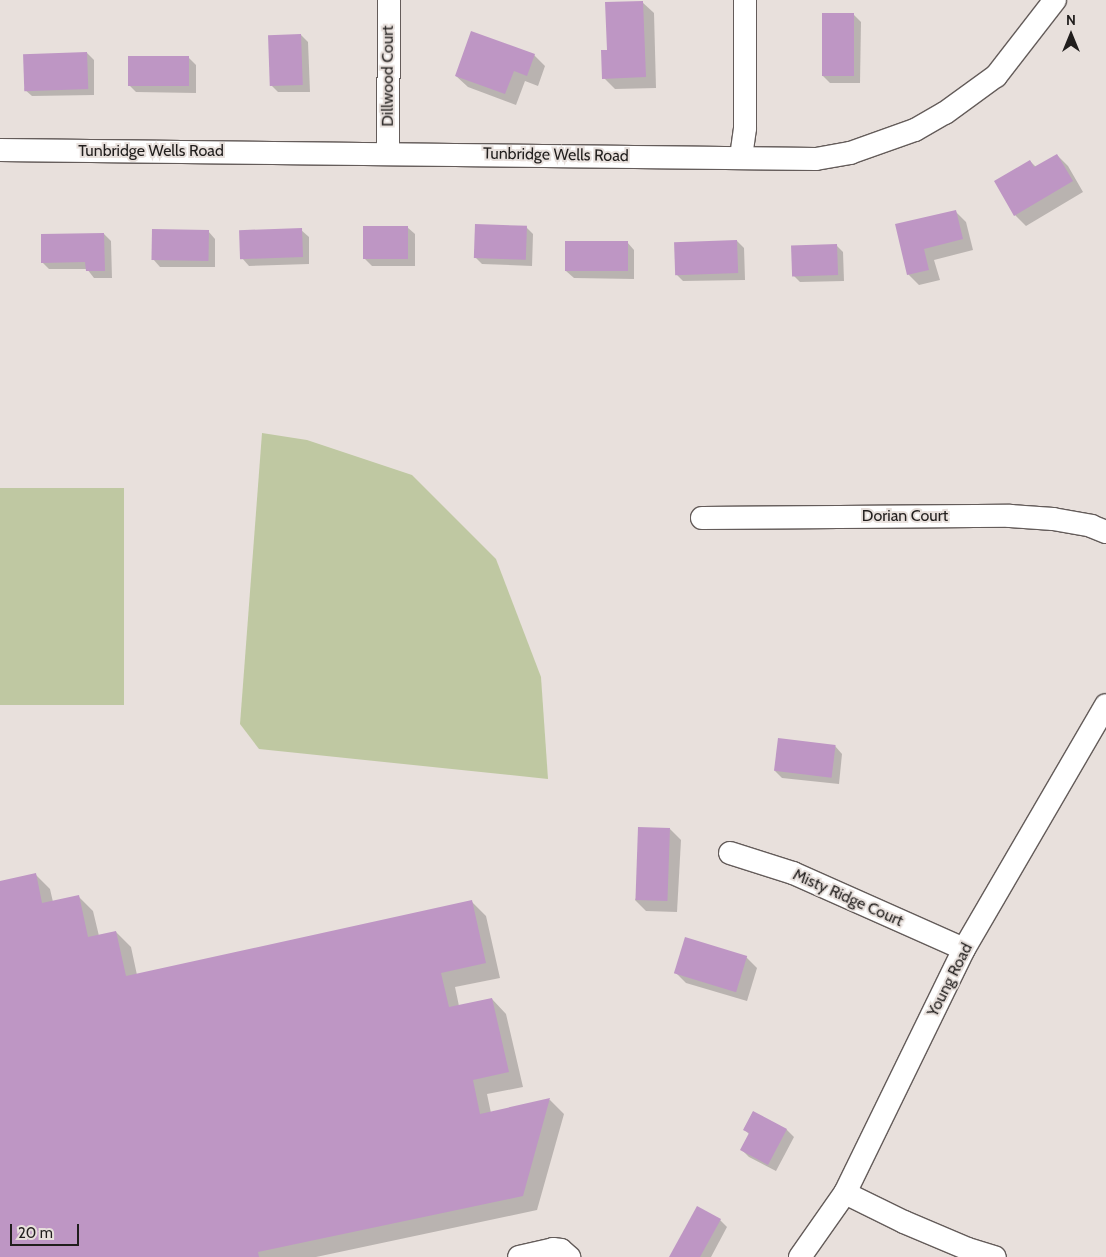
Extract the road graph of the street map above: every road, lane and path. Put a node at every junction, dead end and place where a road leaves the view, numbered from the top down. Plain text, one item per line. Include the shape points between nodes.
1 (388, 0) edge
2 (745, 0) edge
3 (1055, 0) edge
4 (0, 150) edge
5 (388, 152) junction
6 (741, 158) junction
7 (702, 518) dead end
8 (1106, 532) edge
9 (1106, 705) edge
10 (730, 853) dead end
11 (964, 949) junction
12 (845, 1193) junction
13 (519, 1257) edge
14 (568, 1257) edge
15 (800, 1257) edge
16 (995, 1257) edge

1 - 5 street, Dillwood Court
2 - 6 street via 745,128
3 - 6 street, Tunbridge Wells Road via 996,76 945,114 915,130 850,153 816,159
4 - 5 street, Tunbridge Wells Road
5 - 6 street, Tunbridge Wells Road
7 - 8 street, Dorian Court via 1010,516 1053,519
9 - 11 street, Young Road
10 - 11 street, Misty Ridge Court via 792,873
11 - 12 street, Young Road
12 - 15 street, Young Road
12 - 16 street via 904,1222
13 - 14 street via 552,1249 561,1250

